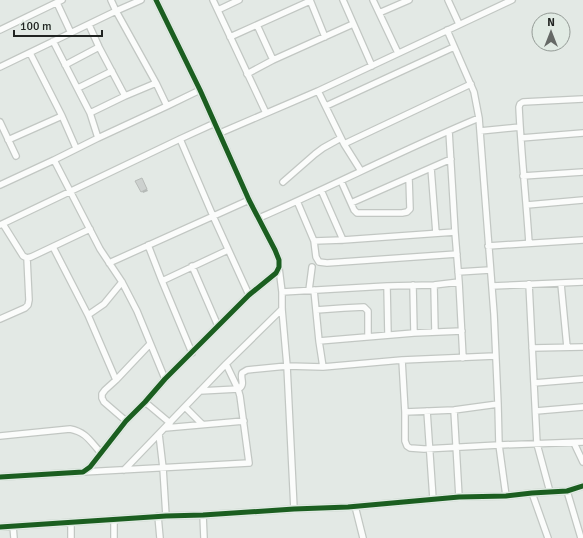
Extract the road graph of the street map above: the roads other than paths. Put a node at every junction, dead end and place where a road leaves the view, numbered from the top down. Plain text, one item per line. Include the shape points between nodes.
1 (111, 0) edge
2 (141, 0) edge
3 (156, 0) edge
4 (213, 0) edge
5 (239, 0) edge
6 (310, 0) edge
7 (343, 0) edge
8 (373, 0) edge
9 (409, 0) edge
10 (448, 0) edge
11 (512, 0) edge
12 (59, 1) edge
13 (401, 2) edge
14 (218, 10) junction
15 (116, 11) junction
16 (379, 13) junction
17 (353, 24) junction
18 (459, 24) junction
19 (89, 25) junction
20 (257, 25) junction
21 (0, 30) edge
22 (447, 30) junction
23 (72, 33) junction
24 (230, 37) junction
25 (325, 37) junction
26 (53, 41) junction
27 (99, 47) junction
28 (454, 47) junction
29 (30, 53) junction
30 (398, 53) junction
31 (273, 60) junction
32 (66, 65) junction
33 (372, 66) junction
34 (0, 67) edge
35 (112, 71) junction
36 (247, 74) junction
37 (156, 83) junction
38 (471, 84) junction
39 (78, 88) junction
40 (200, 90) junction
41 (318, 91) junction
42 (125, 96) junction
43 (583, 99) edge
44 (167, 106) junction
45 (326, 106) junction
46 (90, 113) junction
47 (266, 113) junction
48 (62, 116) junction
49 (479, 118) junction
50 (0, 122) edge
51 (215, 124) junction
52 (520, 127) junction
53 (449, 131) junction
54 (480, 132) junction
55 (220, 133) junction
56 (583, 133) edge
57 (98, 138) junction
58 (521, 138) junction
59 (180, 139) junction
60 (8, 140) junction
61 (342, 141) junction
62 (76, 148) junction
63 (16, 156) dead end
64 (54, 160) junction
65 (451, 160) junction
66 (431, 168) junction
67 (361, 171) junction
68 (583, 172) edge
69 (523, 176) junction
70 (409, 178) junction
71 (341, 181) junction
72 (283, 182) dead end
73 (0, 185) edge
74 (321, 190) junction
75 (70, 191) junction
76 (249, 200) junction
77 (583, 200) edge
78 (297, 201) junction
79 (351, 203) junction
80 (527, 205) junction
81 (213, 216) junction
82 (259, 218) junction
83 (1, 225) edge
84 (90, 229) junction
85 (455, 232) junction
86 (436, 233) junction
87 (343, 240) junction
88 (583, 240) edge
89 (314, 241) junction
90 (529, 243) junction
91 (148, 245) junction
92 (488, 246) junction
93 (53, 247) junction
94 (228, 250) junction
95 (457, 254) junction
96 (27, 258) junction
97 (109, 263) junction
98 (192, 266) junction
99 (279, 267) junction
100 (312, 267) dead end
101 (490, 270) junction
102 (458, 272) junction
103 (162, 281) junction
104 (122, 282) junction
105 (459, 282) junction
106 (583, 282) edge
107 (529, 284) junction
108 (561, 284) junction
109 (413, 285) junction
110 (434, 285) junction
111 (387, 286) junction
112 (492, 286) junction
113 (312, 290) junction
114 (282, 292) junction
115 (249, 295) junction
116 (282, 309) junction
117 (316, 310) junction
118 (88, 315) junction
119 (0, 319) edge
120 (218, 326) junction
121 (462, 331) junction
122 (414, 332) junction
123 (435, 332) junction
124 (388, 335) junction
125 (368, 336) junction
126 (319, 341) junction
127 (150, 344) junction
128 (567, 347) junction
129 (583, 347) edge
130 (532, 348) junction
131 (192, 353) junction
132 (495, 356) junction
133 (463, 358) junction
134 (402, 360) junction
135 (226, 364) junction
136 (287, 366) junction
137 (323, 367) junction
138 (165, 379) junction
139 (583, 379) edge
140 (116, 380) junction
141 (534, 383) junction
142 (238, 389) junction
143 (200, 391) junction
144 (145, 402) junction
145 (498, 404) junction
146 (185, 407) junction
147 (583, 407) edge
148 (454, 410) junction
149 (536, 410) junction
150 (427, 411) junction
151 (405, 412) junction
152 (126, 421) junction
153 (244, 421) junction
154 (170, 423) junction
155 (202, 424) junction
156 (165, 428) junction
157 (159, 434) junction
158 (0, 436) edge
159 (583, 442) edge
160 (574, 443) junction
161 (537, 444) junction
162 (499, 445) junction
163 (456, 447) junction
164 (429, 449) junction
165 (101, 452) junction
166 (583, 462) edge
167 (162, 468) junction
168 (124, 470) junction
169 (83, 472) junction
170 (0, 477) edge
171 (583, 486) edge
172 (567, 491) junction
173 (550, 492) junction
174 (532, 493) junction
175 (506, 496) junction
176 (459, 497) junction
177 (433, 499) junction
178 (355, 506) junction
179 (294, 509) junction
180 (203, 515) junction
181 (158, 516) junction
182 (166, 516) junction
183 (114, 519) junction
184 (71, 522) junction
185 (13, 526) junction
186 (0, 527) edge
187 (14, 538) edge
188 (71, 538) edge
189 (114, 538) edge
190 (160, 538) edge
191 (204, 538) edge
192 (363, 538) edge
193 (548, 538) edge
194 (581, 538) edge

1 - 15 street
2 - 15 street
3 - 40 street
4 - 14 street
5 - 14 street
6 - 20 street
6 - 25 street
7 - 17 street
8 - 16 street
9 - 13 street
10 - 18 street
11 - 18 street
12 - 21 street
12 - 23 street
13 - 16 street
14 - 24 street
15 - 19 street
15 - 37 street
16 - 30 street
17 - 25 street
17 - 33 street
18 - 22 street
19 - 23 street
19 - 27 street
20 - 24 street
20 - 31 street
22 - 28 street
22 - 30 street
23 - 26 street
24 - 36 street
25 - 31 street
26 - 29 street
26 - 32 street
27 - 32 street
27 - 35 street
28 - 38 street
28 - 45 street
29 - 34 street
29 - 48 street
30 - 33 street
31 - 36 street
32 - 39 street
33 - 41 street
35 - 39 street
35 - 42 street
36 - 47 street
37 - 42 street
37 - 44 street
38 - 49 street
38 - 61 street
39 - 46 street
40 - 44 street
40 - 51 street
41 - 45 street
41 - 47 street
42 - 46 street
43 - 52 street via 523,102 519,107
44 - 57 street
45 - 61 street
46 - 57 street
47 - 55 street
48 - 60 street
48 - 62 street
49 - 53 street
49 - 54 street
50 - 60 street
51 - 55 street
51 - 59 street
52 - 54 street
52 - 58 street
53 - 65 street
53 - 67 street
54 - 92 street
55 - 76 street
56 - 58 street
57 - 62 street
58 - 69 street
59 - 75 street
59 - 81 street
60 - 63 street
61 - 67 street
61 - 72 street via 315,154
62 - 64 street
64 - 73 street
64 - 75 street
65 - 66 street
65 - 85 street
66 - 70 street
66 - 86 street
67 - 71 street
68 - 69 street
69 - 80 street
70 - 79 street
70 - 79 street via 410,209 407,212 357,213
71 - 74 street
71 - 79 street
74 - 78 street
74 - 87 street
75 - 83 street
75 - 84 street
76 - 81 street
76 - 82 street
77 - 80 street
78 - 82 street
78 - 89 street
80 - 90 street
81 - 91 street
81 - 94 street
82 - 99 street via 275,250
83 - 96 street
84 - 93 street
84 - 97 street
85 - 86 street
85 - 95 street
86 - 87 street
87 - 89 street
88 - 90 street
89 - 95 street via 317,260 327,263
90 - 92 street
91 - 97 street
91 - 103 street
92 - 101 street
93 - 96 street
93 - 118 street
94 - 98 street
94 - 115 street
95 - 102 street
96 - 119 street via 28,305
97 - 104 street
98 - 103 street
98 - 120 street
99 - 114 street
99 - 115 street via 271,278
100 - 113 street
101 - 102 street
101 - 112 street
102 - 105 street
103 - 131 street
104 - 118 street via 104,304
104 - 127 street
105 - 110 street
105 - 121 street
106 - 108 street
107 - 108 street
107 - 112 street
107 - 130 street
108 - 128 street
109 - 110 street
109 - 111 street
109 - 122 street
110 - 123 street
111 - 113 street
111 - 124 street
112 - 132 street
113 - 114 street
113 - 117 street
114 - 116 street
115 - 120 street
116 - 135 street
116 - 136 street
117 - 125 street via 364,307 368,311
117 - 126 street
118 - 140 street
120 - 131 street
121 - 123 street
121 - 133 street
122 - 123 street
122 - 124 street
124 - 125 street
125 - 126 street
126 - 137 street
127 - 138 street
127 - 140 street
128 - 129 street
128 - 130 street
130 - 141 street
131 - 138 street
132 - 133 street
132 - 145 street
133 - 134 street
134 - 137 street
134 - 151 street
135 - 142 street
135 - 143 street
136 - 137 street
136 - 142 street via 243,371 242,385
136 - 179 street
138 - 144 street
139 - 141 street
140 - 152 street via 105,390 102,398
141 - 149 street
142 - 143 street
142 - 153 street
143 - 146 street
144 - 152 street
144 - 154 street
145 - 148 street
145 - 162 street
146 - 154 street
146 - 155 street
147 - 149 street
148 - 150 street
148 - 163 street
149 - 161 street
150 - 151 street
150 - 164 street
151 - 164 street via 407,446
152 - 165 street
153 - 155 street
153 - 167 street via 249,463
154 - 156 street
155 - 156 street
156 - 157 street
157 - 167 street
157 - 168 street
158 - 165 street via 77,430
159 - 160 street
160 - 161 street
160 - 166 street
161 - 162 street
161 - 173 street
162 - 163 street
162 - 175 street
163 - 164 street
163 - 176 street
164 - 177 street
165 - 169 street
167 - 168 street
167 - 182 street
168 - 169 street
169 - 170 street
171 - 172 street
172 - 173 street
172 - 194 street
173 - 174 street
174 - 175 street
174 - 193 street
175 - 176 street
176 - 177 street
177 - 178 street
178 - 179 street
178 - 192 street
179 - 180 street
180 - 182 street
180 - 191 street
181 - 182 street
181 - 183 street
181 - 190 street
183 - 184 street
183 - 189 street
184 - 185 street
184 - 188 street
185 - 186 street
185 - 187 street

